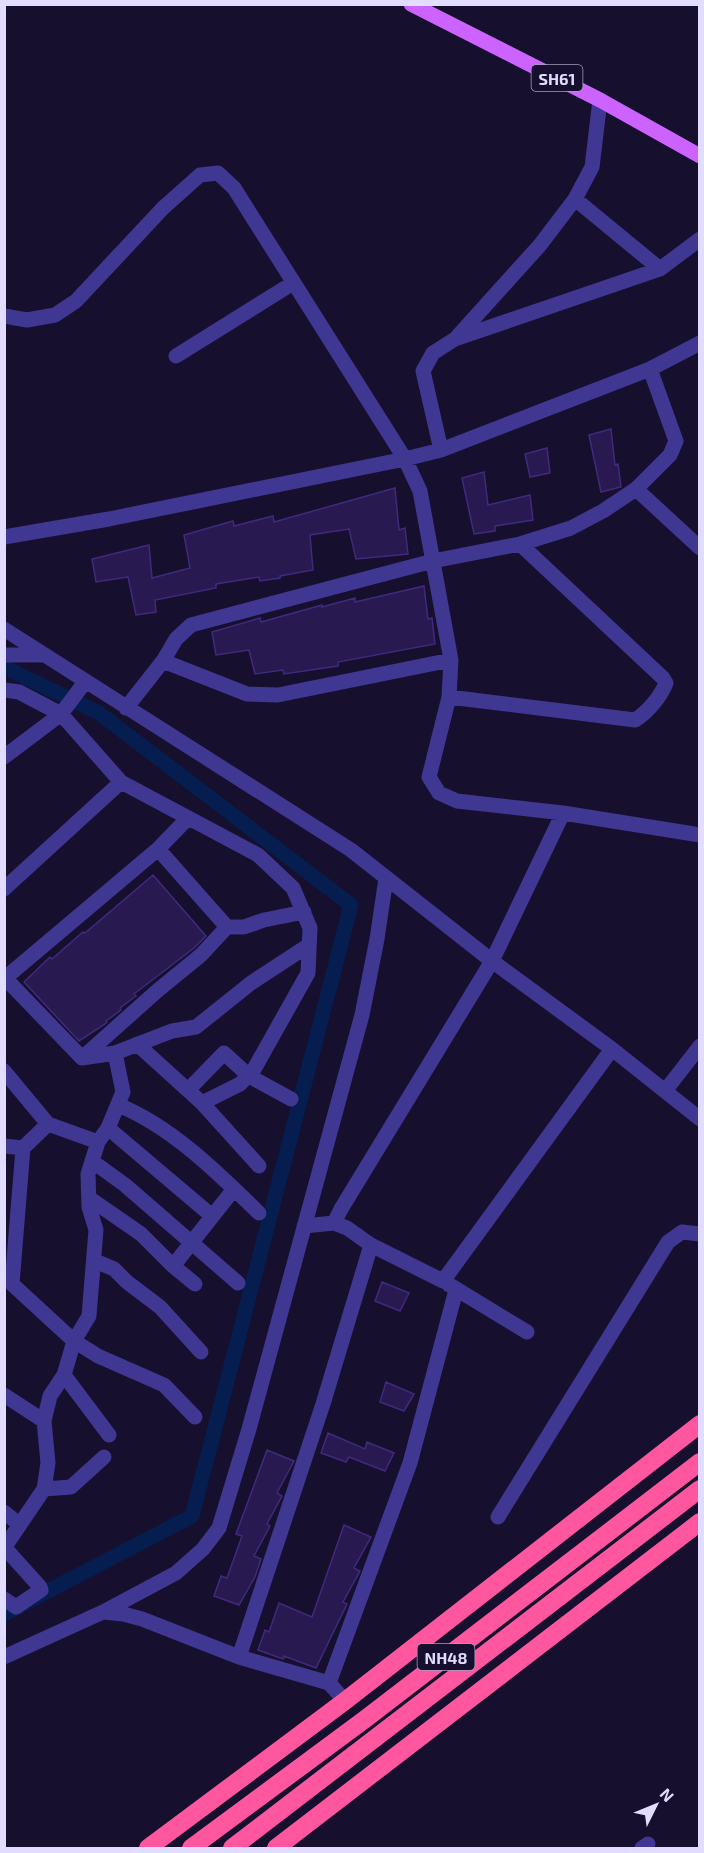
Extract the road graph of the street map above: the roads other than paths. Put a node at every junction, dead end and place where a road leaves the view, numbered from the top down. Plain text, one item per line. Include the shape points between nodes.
1 (411, 4) edge
2 (600, 100) junction
3 (699, 156) edge
4 (575, 199) junction
5 (699, 239) edge
6 (660, 269) junction
7 (293, 283) junction
8 (4, 316) edge
9 (455, 339) junction
10 (699, 343) edge
11 (176, 356) dead end
12 (650, 369) junction
13 (441, 450) junction
14 (405, 459) junction
15 (636, 489) junction
16 (4, 537) edge
17 (520, 544) junction
18 (699, 548) edge
19 (433, 561) junction
20 (4, 629) edge
21 (4, 655) edge
22 (43, 655) junction
23 (451, 660) junction
24 (163, 661) junction
25 (83, 684) junction
26 (4, 690) edge
27 (449, 698) junction
28 (126, 708) junction
29 (64, 711) junction
30 (4, 757) edge
31 (121, 782) junction
32 (563, 813) junction
33 (188, 818) junction
34 (699, 836) edge
35 (158, 849) junction
36 (386, 878) junction
37 (4, 889) edge
38 (304, 912) junction
39 (227, 927) junction
40 (309, 945) junction
41 (492, 961) junction
42 (5, 978) edge
43 (137, 1044) junction
44 (699, 1046) edge
45 (612, 1049) junction
46 (115, 1053) junction
47 (82, 1058) junction
48 (4, 1071) edge
49 (249, 1076) junction
50 (188, 1090) junction
51 (665, 1091) junction
52 (291, 1099) dead end
53 (202, 1102) junction
54 (118, 1105) junction
55 (699, 1119) edge
56 (48, 1124) junction
57 (108, 1128) junction
58 (98, 1142) junction
59 (4, 1146) edge
60 (23, 1148) junction
61 (92, 1161) junction
62 (259, 1166) dead end
63 (234, 1189) junction
64 (89, 1198) junction
65 (259, 1213) dead end
66 (212, 1216) junction
67 (334, 1223) junction
68 (304, 1226) junction
69 (699, 1234) edge
70 (191, 1242) junction
71 (371, 1245) junction
72 (95, 1260) junction
73 (173, 1266) junction
74 (238, 1283) dead end
75 (195, 1284) dead end
76 (449, 1285) junction
77 (8, 1288) edge
78 (527, 1332) dead end
79 (74, 1341) junction
80 (201, 1352) dead end
81 (64, 1375) junction
82 (4, 1395) edge
83 (195, 1417) dead end
84 (44, 1421) junction
85 (699, 1424) edge
86 (109, 1435) dead end
87 (104, 1457) dead end
88 (699, 1462) edge
89 (44, 1489) junction
90 (699, 1489) edge
91 (4, 1512) edge
92 (498, 1516) dead end
93 (699, 1522) edge
94 (20, 1525) junction
95 (5, 1548) edge
96 (4, 1599) edge
97 (103, 1612) junction
98 (4, 1657) edge
99 (239, 1657) junction
100 (329, 1683) junction
101 (345, 1701) junction
102 (204, 1806) junction
103 (148, 1848) edge
104 (189, 1848) edge
105 (232, 1848) edge
106 (276, 1848) edge

1 - 2 main road, SH61
2 - 3 main road, SH61
2 - 4 street via 592,167
4 - 6 street
4 - 9 street via 540,245
5 - 6 street
6 - 9 street
7 - 8 street via 234,188 218,173 200,175 163,208 76,301 55,315 27,320
7 - 11 street
7 - 14 street
9 - 13 street via 433,353 423,371
10 - 12 street
12 - 13 street
12 - 15 street via 676,441 670,455
13 - 14 street
14 - 16 street
14 - 19 street via 420,491
15 - 17 street via 571,528
15 - 18 street
17 - 19 street
17 - 27 street via 663,678 663,691 635,720
19 - 23 street
19 - 24 street via 191,625 176,639
20 - 22 street
21 - 22 street
22 - 25 street
23 - 24 street via 278,695 247,694
23 - 27 street
24 - 28 street
25 - 28 street
25 - 29 street
26 - 29 street via 19,692
27 - 32 street via 429,777 439,793 457,801
28 - 36 street via 351,850
29 - 30 street
29 - 31 street
31 - 33 street
31 - 37 street
32 - 34 street
32 - 41 street
33 - 35 street
33 - 38 street via 258,855 293,888
35 - 39 street
35 - 42 street
36 - 41 street
36 - 68 street via 362,1015
38 - 39 street via 244,927
38 - 40 street via 310,928
39 - 47 street via 201,955
40 - 43 street via 251,983 196,1027
40 - 49 street via 308,974
41 - 45 street
41 - 67 street
42 - 47 street
43 - 46 street
43 - 50 street
44 - 51 street
45 - 51 street
45 - 76 street
46 - 47 street
46 - 54 street via 123,1092
48 - 56 street
49 - 50 street via 224,1053
49 - 52 street
49 - 53 street
50 - 53 street
51 - 55 street
53 - 62 street
54 - 57 street
54 - 63 street via 166,1131
56 - 58 street
56 - 60 street
57 - 58 street
57 - 66 street
58 - 61 street
59 - 60 street
60 - 77 street
61 - 64 street
61 - 70 street
63 - 65 street
63 - 66 street
64 - 72 street via 96,1230
64 - 73 street via 141,1234
66 - 70 street
67 - 68 street
67 - 71 street
68 - 97 street via 219,1528 176,1573
69 - 92 street via 682,1233 668,1242
70 - 73 street
70 - 74 street
71 - 76 street
71 - 99 street
72 - 79 street via 89,1316
72 - 80 street via 114,1269 160,1307
73 - 75 street
76 - 78 street
76 - 100 street via 410,1463
77 - 79 street
79 - 81 street
79 - 83 street via 164,1385
81 - 84 street via 50,1396
81 - 86 street
82 - 84 street
84 - 89 street via 48,1463
85 - 101 highway
87 - 89 street via 71,1487
88 - 104 highway, NH48 via 374,1713
89 - 94 street
90 - 105 highway, NH48
91 - 94 street
93 - 106 highway
94 - 95 street
95 - 96 street via 41,1590 16,1607
97 - 98 street
97 - 99 street via 142,1619
99 - 100 street
100 - 101 street
101 - 102 highway
102 - 103 highway
102 - 104 highway

